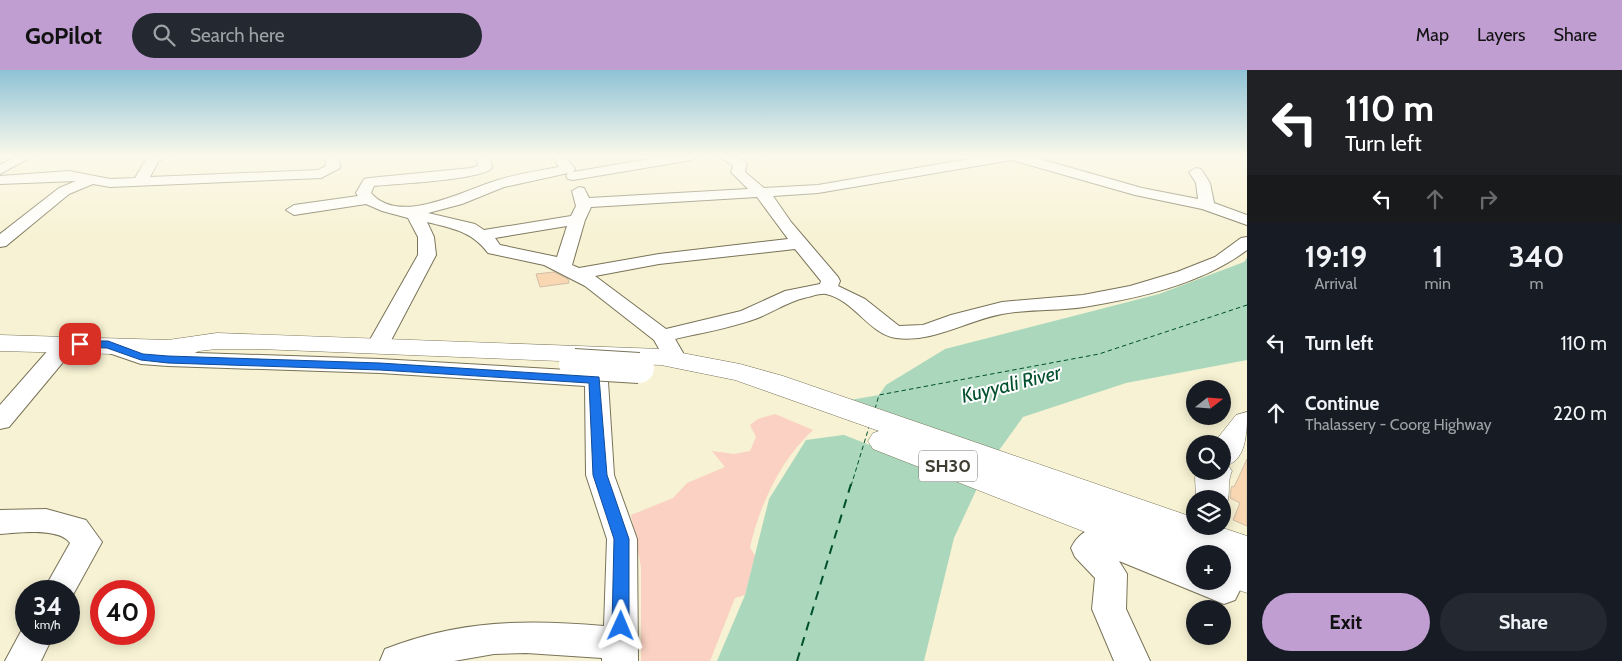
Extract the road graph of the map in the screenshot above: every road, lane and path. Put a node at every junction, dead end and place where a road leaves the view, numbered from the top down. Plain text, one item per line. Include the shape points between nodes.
1 (82, 184) edge
2 (368, 184) edge
3 (505, 184) edge
4 (574, 184) edge
5 (751, 184) edge
6 (850, 184) edge
7 (1107, 184) edge
8 (1204, 184) edge
9 (762, 192) junction
10 (368, 199) junction
11 (585, 203) junction
12 (1206, 205) junction
13 (294, 210) dead end
14 (413, 214) junction
15 (577, 220) junction
16 (1247, 220) edge
17 (482, 235) junction
18 (0, 242) edge
19 (800, 242) junction
20 (1247, 242) edge
21 (571, 270) junction
22 (828, 288) junction
23 (0, 343) edge
24 (66, 344) junction
25 (108, 345) junction
26 (378, 345) junction
27 (170, 347) junction
28 (669, 347) junction
29 (588, 365) junction
30 (0, 421) edge
31 (1247, 422) edge
32 (1231, 443) edge
33 (0, 522) edge
34 (1186, 549) edge
35 (1186, 552) edge
36 (1186, 556) edge
37 (66, 580) edge
38 (31, 645) edge
39 (620, 652) edge
40 (23, 661) edge
41 (398, 661) edge
42 (1132, 661) edge

1 - 18 street via 64,191
2 - 10 street via 363,193
3 - 14 street
4 - 11 street
5 - 9 street
6 - 9 street
7 - 12 street
8 - 12 street
9 - 11 street
9 - 19 street
10 - 13 street
10 - 14 street via 387,208
11 - 15 street
12 - 16 street
14 - 17 street via 469,228
14 - 26 street via 426,237 427,255
15 - 17 street
15 - 21 street
17 - 21 street via 494,249 533,256
19 - 21 street
19 - 22 street via 831,281
20 - 22 street via 1221,261 1133,291 1083,302 1002,308 908,334 893,331 858,303
21 - 28 street via 592,282
22 - 28 street via 792,295
23 - 24 main road, SH30
24 - 25 main road, SH30
24 - 30 street
25 - 27 main road, SH30
25 - 29 street via 141,357 168,359 380,366
26 - 27 main road, SH30 via 217,341
26 - 29 main road, SH30
27 - 29 main road, SH30 via 395,354
28 - 29 main road, SH30
28 - 34 main road, SH30 via 1004,464
29 - 35 main road, SH30, bridge via 693,374 728,382 1100,524
29 - 39 street via 600,475 622,539
31 - 32 main road
33 - 37 street via 46,521 76,528 87,542
36 - 42 street via 1096,539 1086,548 1111,574 1109,609
38 - 40 street
39 - 41 street via 530,636 493,638 443,647

